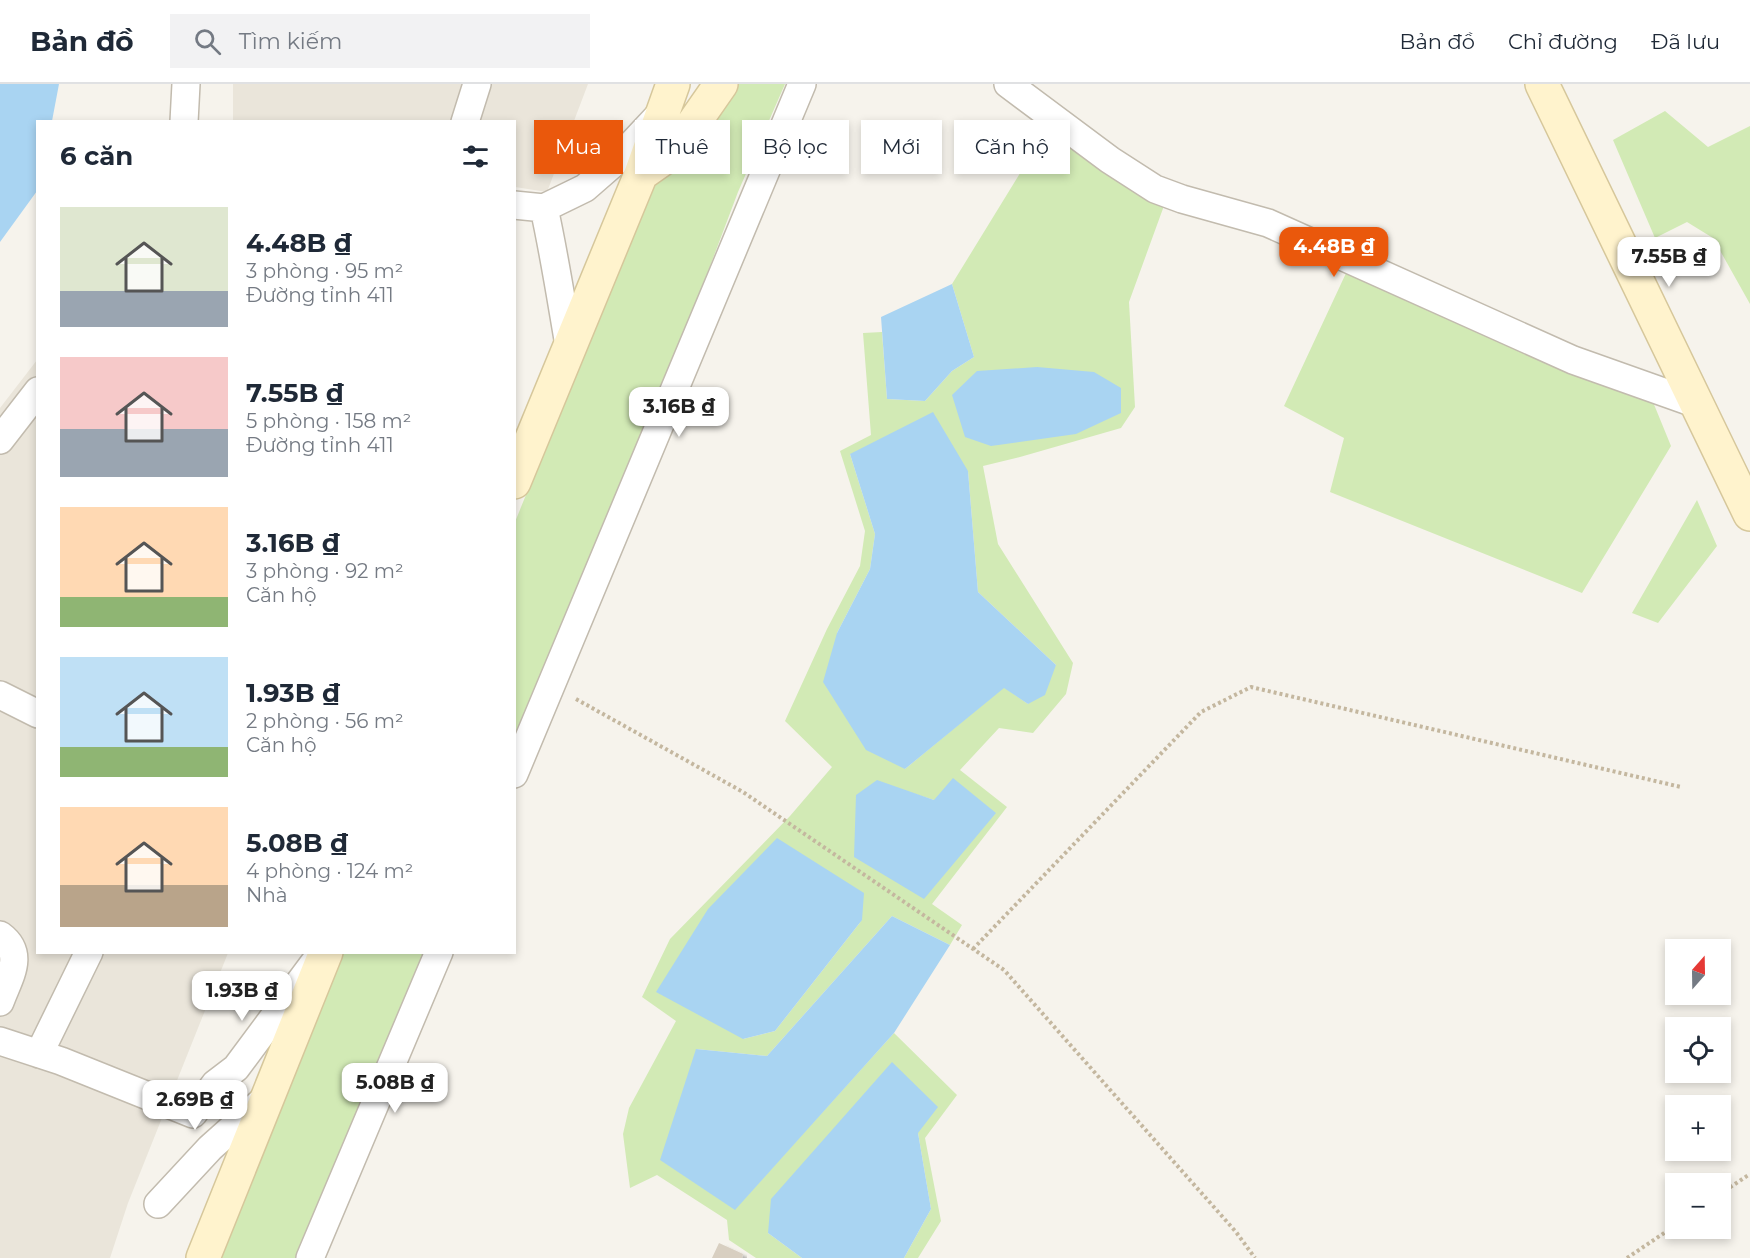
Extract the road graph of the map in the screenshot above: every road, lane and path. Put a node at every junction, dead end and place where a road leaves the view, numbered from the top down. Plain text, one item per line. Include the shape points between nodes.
1 (186, 84) edge
2 (477, 84) edge
3 (721, 84) edge
4 (802, 84) edge
5 (1008, 84) edge
6 (1542, 84) edge
7 (668, 98) edge
8 (184, 120) edge
9 (466, 120) edge
10 (660, 120) edge
11 (696, 120) edge
12 (641, 174) edge
13 (516, 205) edge
14 (544, 208) junction
15 (569, 345) junction
16 (36, 394) edge
17 (1697, 404) junction
18 (0, 440) edge
19 (516, 477) edge
20 (1750, 514) edge
21 (552, 685) junction
22 (0, 695) edge
23 (36, 713) edge
24 (516, 769) edge
25 (1681, 788) dead end
26 (0, 934) edge
27 (973, 949) junction
28 (88, 954) edge
29 (322, 954) edge
30 (323, 954) edge
31 (439, 954) edge
32 (0, 1002) edge
33 (0, 1041) edge
34 (39, 1054) junction
35 (268, 1096) junction
36 (1750, 1174) edge
37 (1731, 1187) edge
38 (158, 1204) dead end
39 (1665, 1233) edge
40 (203, 1258) edge
41 (310, 1258) edge
42 (1255, 1258) edge
43 (1628, 1258) edge

1 - 8 street
2 - 9 street
3 - 11 main road
4 - 21 street
5 - 17 street via 1155,189 1268,223 1573,360
6 - 17 main road
7 - 10 main road
7 - 14 street via 616,161 585,188
12 - 15 main road
13 - 14 street
14 - 15 street
15 - 19 main road
16 - 18 street
17 - 20 main road
21 - 24 street
21 - 27 path via 743,792
22 - 23 street
25 - 27 path via 1251,687 1201,712
26 - 32 street via 15,954
27 - 42 path via 1004,970
28 - 34 street
29 - 34 street via 236,1068 215,1084 193,1114
30 - 35 main road
31 - 41 street
33 - 34 street
35 - 38 street via 210,1148
35 - 40 main road
36 - 37 path
39 - 43 path

